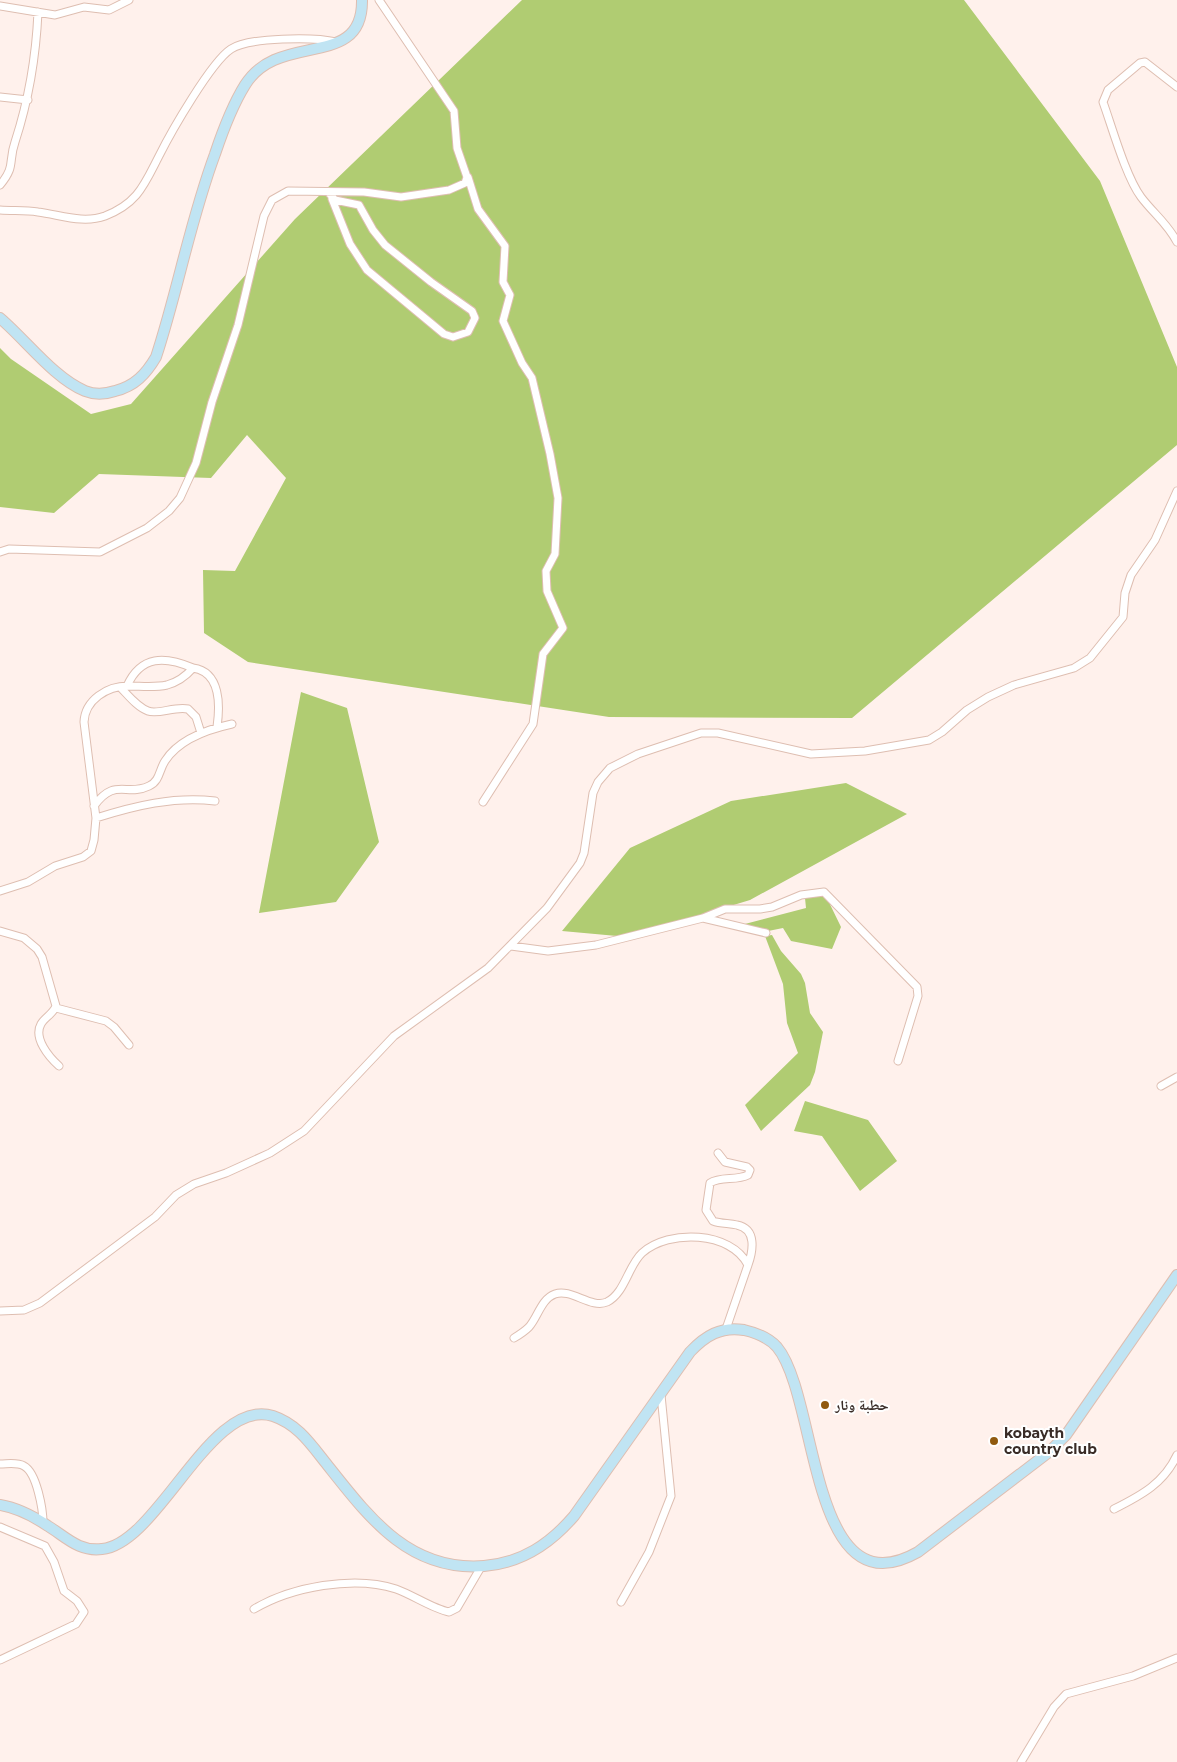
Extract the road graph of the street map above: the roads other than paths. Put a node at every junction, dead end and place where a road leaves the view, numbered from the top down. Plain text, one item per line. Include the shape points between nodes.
1 (129, 0) edge
2 (362, 0) edge
3 (379, 0) edge
4 (0, 6) edge
5 (38, 12) junction
6 (339, 42) junction
7 (1177, 87) edge
8 (0, 97) edge
9 (28, 100) junction
10 (467, 174) junction
11 (0, 185) edge
12 (328, 192) junction
13 (332, 199) junction
14 (0, 210) edge
15 (1177, 242) edge
16 (0, 318) edge
17 (1177, 491) edge
18 (0, 552) edge
19 (193, 668) junction
20 (123, 686) junction
21 (232, 724) dead end
22 (217, 727) junction
23 (201, 733) junction
24 (215, 801) dead end
25 (484, 802) dead end
26 (94, 806) junction
27 (96, 818) junction
28 (0, 891) edge
29 (703, 918) junction
30 (0, 930) edge
31 (766, 933) dead end
32 (511, 946) junction
33 (56, 1008) junction
34 (128, 1045) dead end
35 (898, 1061) dead end
36 (59, 1066) dead end
37 (1177, 1077) edge
38 (1160, 1086) dead end
39 (718, 1153) dead end
40 (748, 1265) junction
41 (1177, 1275) edge
42 (0, 1311) edge
43 (726, 1329) junction
44 (514, 1338) dead end
45 (661, 1395) junction
46 (1177, 1455) edge
47 (0, 1464) edge
48 (0, 1505) edge
49 (1114, 1509) dead end
50 (43, 1523) junction
51 (2, 1529) edge
52 (481, 1567) junction
53 (621, 1602) dead end
54 (254, 1609) dead end
55 (1177, 1658) edge
56 (0, 1660) edge
57 (1021, 1762) edge

1 - 5 street via 109,10 84,7 55,15
2 - 6 main road via 356,29 346,40
3 - 10 street via 453,108 457,148
4 - 5 street
5 - 9 street
6 - 14 street via 301,39 242,44 230,50 185,110 139,194 115,211 82,220
6 - 16 main road via 277,58 264,64 245,85 224,127 202,191 156,358 136,382 108,393 85,391 49,364
7 - 15 street via 1145,62 1140,63 1108,90 1103,102 1140,196 1165,223
8 - 9 street
9 - 11 street via 14,143 12,167
10 - 12 street via 460,187 414,196
10 - 25 street via 478,209 505,246 503,282 510,295 503,321 532,378 550,454 558,498 556,554 546,571 547,591 563,628 543,654 533,724
12 - 13 street
12 - 18 street via 302,189 284,192 266,209 238,325 196,463 184,491 169,511 147,528 100,552
13 - 13 street via 359,205 385,245 472,311 475,318 468,332 453,337 444,334 368,270 350,244
17 - 32 street via 1155,540 1131,575 1124,593 1123,618 1090,658 1074,668 988,696 929,740 865,751 811,754 718,733 701,733 616,764 603,775 593,793 580,862 547,908
19 - 20 street via 168,685
19 - 20 street via 168,659 151,662 134,672
19 - 22 street via 204,671 214,684 218,702
20 - 23 street via 148,711 188,709 196,717
20 - 26 street via 94,698 84,714
21 - 22 street
22 - 23 street
23 - 26 street via 169,755 158,778 150,786 114,789
24 - 27 street via 174,800 126,808
26 - 27 street
27 - 28 street via 94,840 88,854 54,866 28,882
29 - 31 street
29 - 32 street via 596,945 548,951
29 - 35 street via 725,909 749,911 801,895 824,892 917,987 918,996
30 - 33 street via 24,938 37,949
32 - 42 street via 471,982 394,1036 318,1118 295,1137 245,1165 194,1184 176,1195 155,1217 40,1303 24,1310
33 - 34 street via 106,1021
33 - 36 street via 41,1024 38,1034
37 - 38 street
39 - 40 street via 724,1162 750,1170 740,1179 710,1183 706,1210 713,1221 738,1225 750,1234 753,1247
40 - 43 street
40 - 44 street via 740,1252 725,1244 697,1238 667,1241 653,1246 636,1259 608,1302 599,1303 563,1293 553,1295 530,1326
41 - 43 main road via 1092,1401 1057,1444 918,1552 887,1563 877,1563 858,1555 838,1533 783,1356 760,1335
43 - 45 main road via 700,1342
45 - 52 main road via 557,1536 516,1560
45 - 53 street via 671,1496 649,1552
46 - 49 street via 1160,1481
47 - 50 street via 16,1464 29,1472 40,1500
48 - 50 main road via 16,1508
50 - 52 main road via 85,1549 103,1549 118,1544 136,1530 216,1437 252,1414 270,1415 298,1429 388,1535 406,1549 443,1564
51 - 56 street via 45,1546 64,1591 77,1600 84,1612 76,1624
52 - 54 street via 457,1608 449,1612 398,1590 364,1583 293,1592
55 - 57 street via 1133,1676 1066,1694 1054,1707

